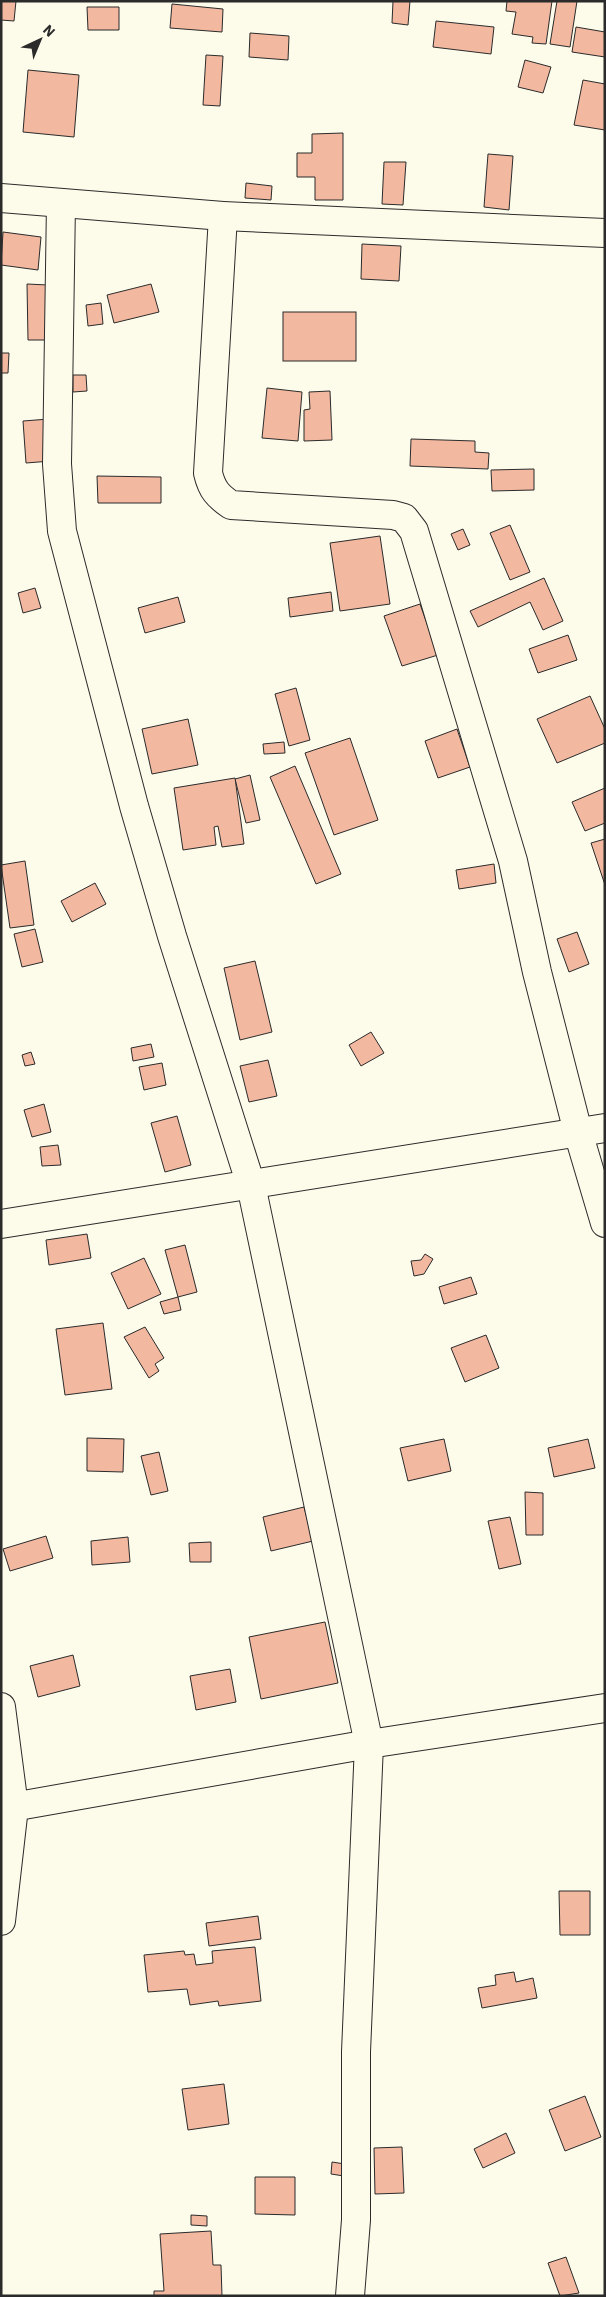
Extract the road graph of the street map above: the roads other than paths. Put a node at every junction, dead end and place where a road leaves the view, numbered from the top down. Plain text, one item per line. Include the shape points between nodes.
1 (1, 198) edge
2 (61, 202) junction
3 (223, 216) junction
4 (605, 233) edge
5 (605, 1128) edge
6 (578, 1132) junction
7 (251, 1185) junction
8 (605, 1222) edge
9 (1, 1224) edge
10 (1, 1708) edge
11 (605, 1708) edge
12 (370, 1744) junction
13 (8, 1808) edge
14 (1, 1921) edge
15 (350, 2296) edge

1 - 2 street
2 - 3 street
2 - 7 street via 58,464 62,531 137,816
3 - 4 street
3 - 6 street via 208,473 211,485 216,494 231,505 393,515 404,518 414,531 513,861 537,972
5 - 6 street
6 - 7 street
6 - 8 street
7 - 9 street
7 - 12 street
10 - 13 street
11 - 12 street
12 - 13 street
12 - 15 street via 356,2052 356,2220
13 - 14 street

